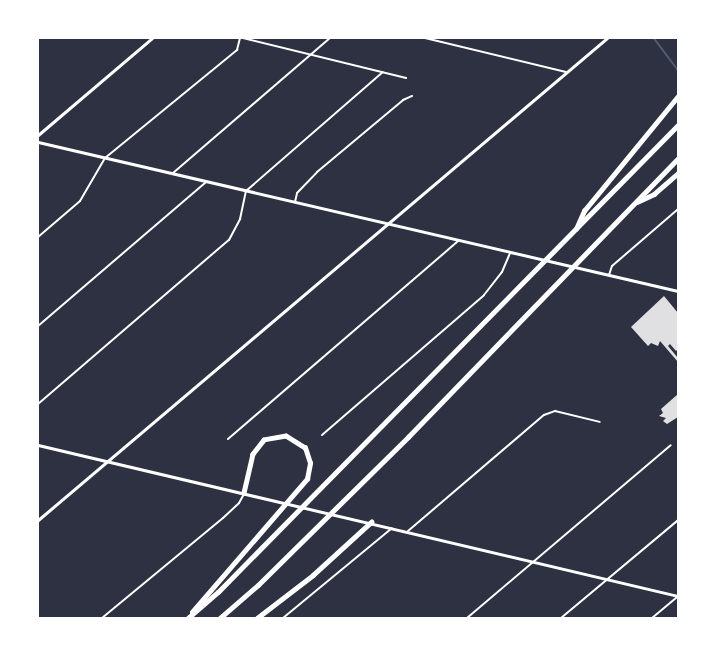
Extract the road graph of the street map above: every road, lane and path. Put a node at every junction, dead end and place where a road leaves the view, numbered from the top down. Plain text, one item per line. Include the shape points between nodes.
1 (152, 38) edge
2 (241, 38) edge
3 (330, 38) edge
4 (425, 38) edge
5 (607, 38) edge
6 (254, 39) edge
7 (310, 54) junction
8 (383, 72) junction
9 (566, 72) junction
10 (406, 78) dead end
11 (412, 96) dead end
12 (678, 96) edge
13 (678, 126) edge
14 (38, 135) edge
15 (38, 142) edge
16 (105, 158) junction
17 (678, 158) edge
18 (173, 173) junction
19 (678, 173) edge
20 (206, 182) junction
21 (246, 191) junction
22 (295, 202) junction
23 (635, 203) junction
24 (678, 209) edge
25 (389, 223) junction
26 (574, 232) junction
27 (38, 237) edge
28 (459, 240) junction
29 (511, 252) junction
30 (609, 275) junction
31 (678, 290) edge
32 (38, 326) edge
33 (38, 404) edge
34 (600, 422) dead end
35 (322, 435) dead end
36 (228, 439) dead end
37 (38, 445) edge
38 (671, 445) dead end
39 (109, 461) junction
40 (244, 493) junction
41 (38, 520) edge
42 (678, 520) edge
43 (371, 522) junction
44 (392, 528) junction
45 (408, 531) junction
46 (534, 561) junction
47 (606, 579) junction
48 (678, 596) edge
49 (102, 618) edge
50 (187, 618) edge
51 (220, 618) edge
52 (257, 618) edge
53 (283, 618) edge
54 (467, 618) edge
55 (561, 618) edge
56 (652, 618) edge

1 - 14 street
2 - 6 street
2 - 16 street via 237,50
3 - 7 street
4 - 9 street
5 - 9 street
6 - 7 street
7 - 8 street
7 - 18 street
8 - 10 street
8 - 21 street
9 - 25 street
11 - 22 street via 310,179 297,193
12 - 26 highway via 584,211
13 - 26 highway
15 - 16 street
16 - 18 street
16 - 27 street via 80,201
17 - 23 highway
18 - 20 street
19 - 23 highway via 654,194
20 - 21 street
20 - 32 street
21 - 22 street
21 - 33 street via 240,219 229,240
22 - 25 street
23 - 51 highway via 332,513
24 - 30 street via 612,266
25 - 28 street
25 - 39 street
26 - 50 highway via 218,592
28 - 29 street
28 - 36 street
29 - 30 street
29 - 35 street via 502,272 484,295
30 - 31 street
34 - 45 street via 555,411 544,415
37 - 39 street
38 - 46 street
39 - 40 street
39 - 41 street
40 - 43 street
40 - 49 street via 223,518
40 - 50 highway via 253,454 264,440 286,436 305,448 310,463 307,479
42 - 47 street
43 - 44 street
43 - 52 highway via 313,575
44 - 45 street
44 - 53 street
45 - 46 street
46 - 47 street
46 - 54 street
47 - 48 street
47 - 55 street
48 - 56 street

